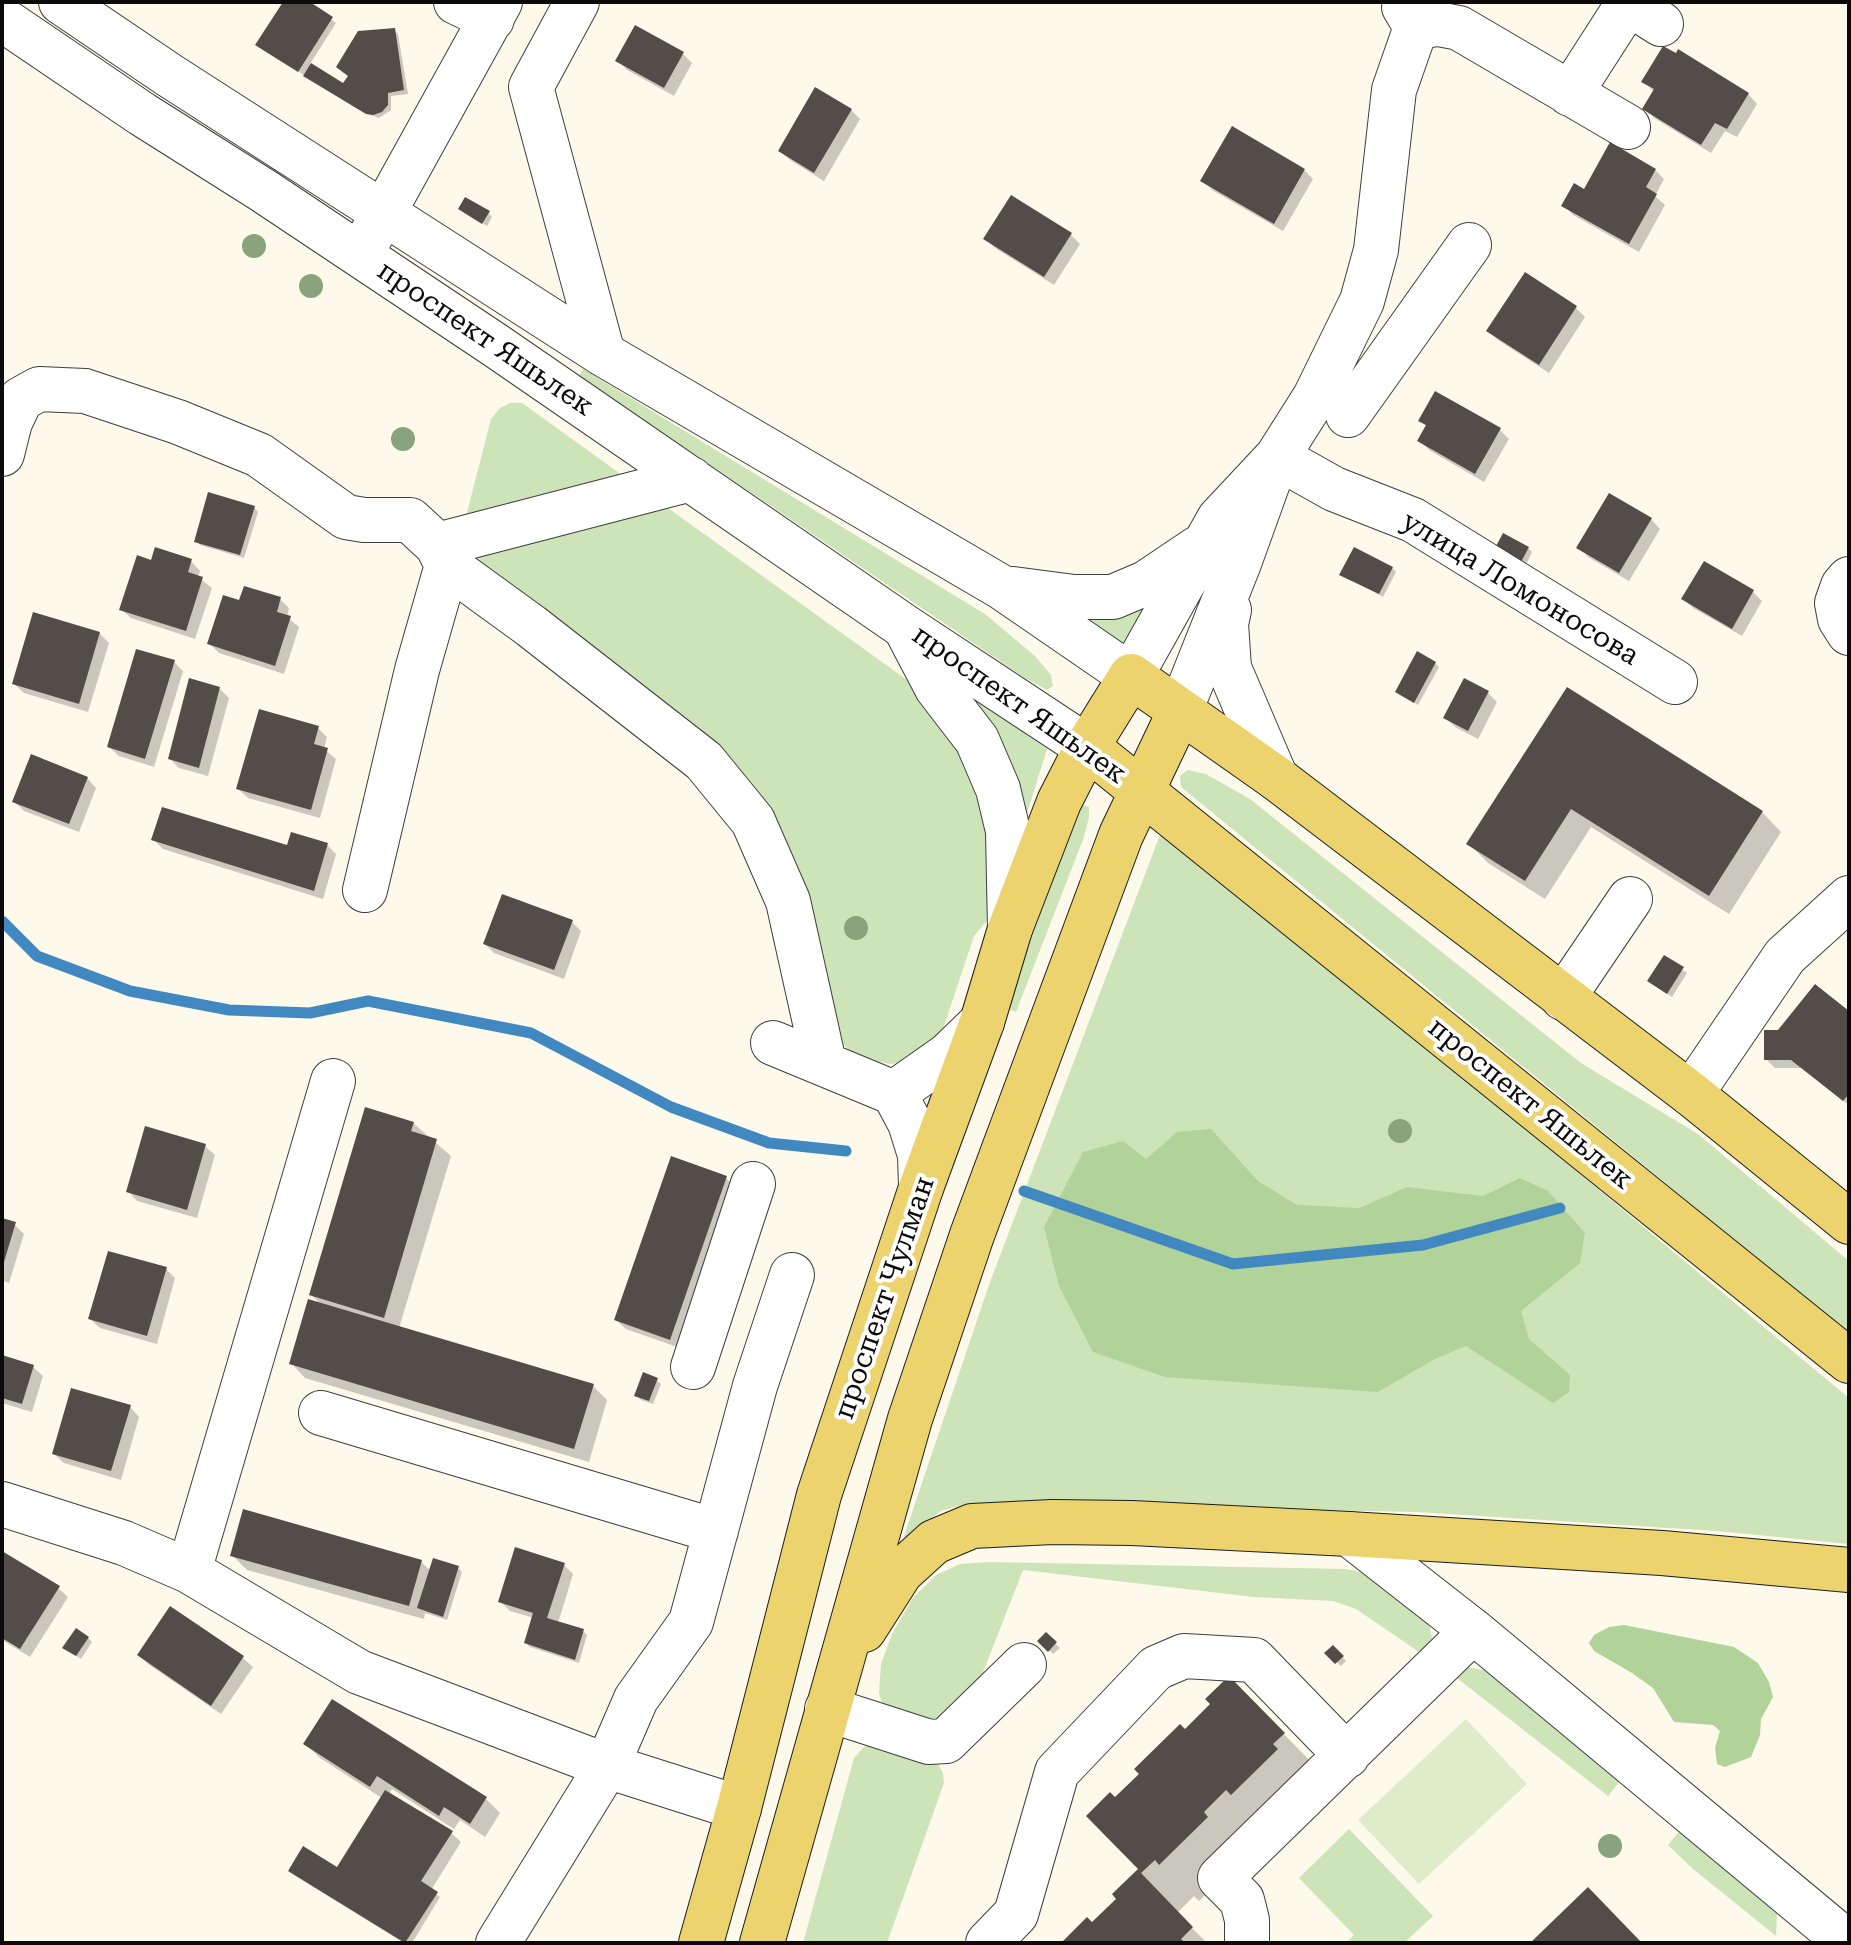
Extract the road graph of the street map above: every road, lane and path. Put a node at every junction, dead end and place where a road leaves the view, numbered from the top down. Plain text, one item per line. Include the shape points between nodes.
1 (61, 2) edge
2 (577, 2) edge
3 (482, 8) edge
4 (1416, 10) edge
5 (1640, 10) edge
6 (2, 19) edge
7 (1570, 94) junction
8 (1628, 127) dead end
9 (383, 214) junction
10 (1469, 245) dead end
11 (360, 255) junction
12 (603, 354) junction
13 (1346, 414) junction
14 (2, 454) edge
15 (1277, 457) junction
16 (691, 479) junction
17 (1221, 554) junction
18 (442, 555) junction
19 (1849, 579) edge
20 (1003, 588) junction
21 (905, 627) junction
22 (1849, 633) edge
23 (1131, 676) junction
24 (1675, 682) dead end
25 (1180, 711) junction
26 (1087, 747) junction
27 (1276, 778) junction
28 (1141, 790) junction
29 (365, 890) dead end
30 (1849, 898) edge
31 (1630, 899) dead end
32 (1010, 929) junction
33 (1563, 998) junction
34 (982, 1022) junction
35 (773, 1043) dead end
36 (824, 1063) junction
37 (333, 1081) dead end
38 (894, 1093) junction
39 (1691, 1094) junction
40 (753, 1184) dead end
41 (921, 1188) junction
42 (1849, 1222) edge
43 (792, 1275) dead end
44 (1849, 1361) edge
45 (755, 1386) junction
46 (321, 1413) dead end
47 (2, 1504) edge
48 (716, 1531) junction
49 (1349, 1534) junction
50 (1849, 1570) edge
51 (189, 1571) junction
52 (1473, 1631) junction
53 (1024, 1665) dead end
54 (832, 1692) junction
55 (1347, 1756) junction
56 (607, 1766) junction
57 (739, 1808) junction
58 (1820, 1935) edge
59 (498, 1943) edge
60 (701, 1943) edge
61 (762, 1943) edge
62 (988, 1943) edge
63 (1247, 1943) edge

1 - 9 street, проспект Яшьлек
2 - 12 street via 531,87
3 - 9 street
4 - 7 street via 1438,24 1459,28
4 - 13 street via 1394,90 1376,250 1362,301
5 - 7 street
6 - 11 street, проспект Яшьлек
7 - 8 street
9 - 11 street
9 - 12 street, проспект Яшьлек
10 - 13 street
11 - 16 street, проспект Яшьлек
12 - 20 street, проспект Яшьлек
13 - 15 street
14 - 18 street via 21,399 39,389 85,391 259,455 346,517 410,520
15 - 17 street via 1219,519
15 - 24 street, улица Ломоносова via 1334,489 1413,520
16 - 18 street
16 - 21 street, проспект Яшьлек
17 - 20 street via 1113,597
17 - 23 street
17 - 25 street
17 - 27 street via 1229,668
18 - 29 street
18 - 36 street via 704,761 753,821 788,901
19 - 22 street via 1837,603
20 - 23 street, проспект Яшьлек
21 - 26 street, проспект Яшьлек
21 - 32 street via 937,688 977,740 998,789 1008,831
23 - 25 main road, проспект Яшьлек
23 - 26 main road, проспект Чулман
25 - 27 main road, проспект Яшьлек
25 - 28 main road
26 - 28 main road, проспект Яшьлек
26 - 32 main road, проспект Чулман via 1059,802
27 - 33 main road, проспект Яшьлек
28 - 44 main road, проспект Яшьлек
28 - 54 main road via 972,1235 910,1419
30 - 39 street via 1785,956
31 - 33 street
32 - 34 main road, проспект Чулман
33 - 39 main road, проспект Яшьлек
34 - 38 street via 948,1055
34 - 41 main road, проспект Чулман
35 - 36 street
36 - 38 street
37 - 51 street
38 - 41 street via 920,1155
39 - 42 main road, проспект Яшьлек
40 - 45 street via 678,1362
41 - 57 main road, проспект Чулман via 819,1495
43 - 45 street
45 - 48 street
46 - 48 street
47 - 51 street via 124,1543
48 - 56 street via 691,1622 636,1699
49 - 50 main road
49 - 52 street
49 - 54 main road via 1132,1523 972,1526 934,1542 901,1572
51 - 56 street via 359,1672
52 - 55 street
52 - 58 street
53 - 54 street via 946,1741 929,1742
54 - 61 main road
55 - 62 street via 1254,1660 1184,1656 1156,1668 1057,1772 1016,1914
55 - 63 street via 1220,1878 1242,1900
56 - 57 street
56 - 59 street
57 - 60 main road, проспект Чулман

